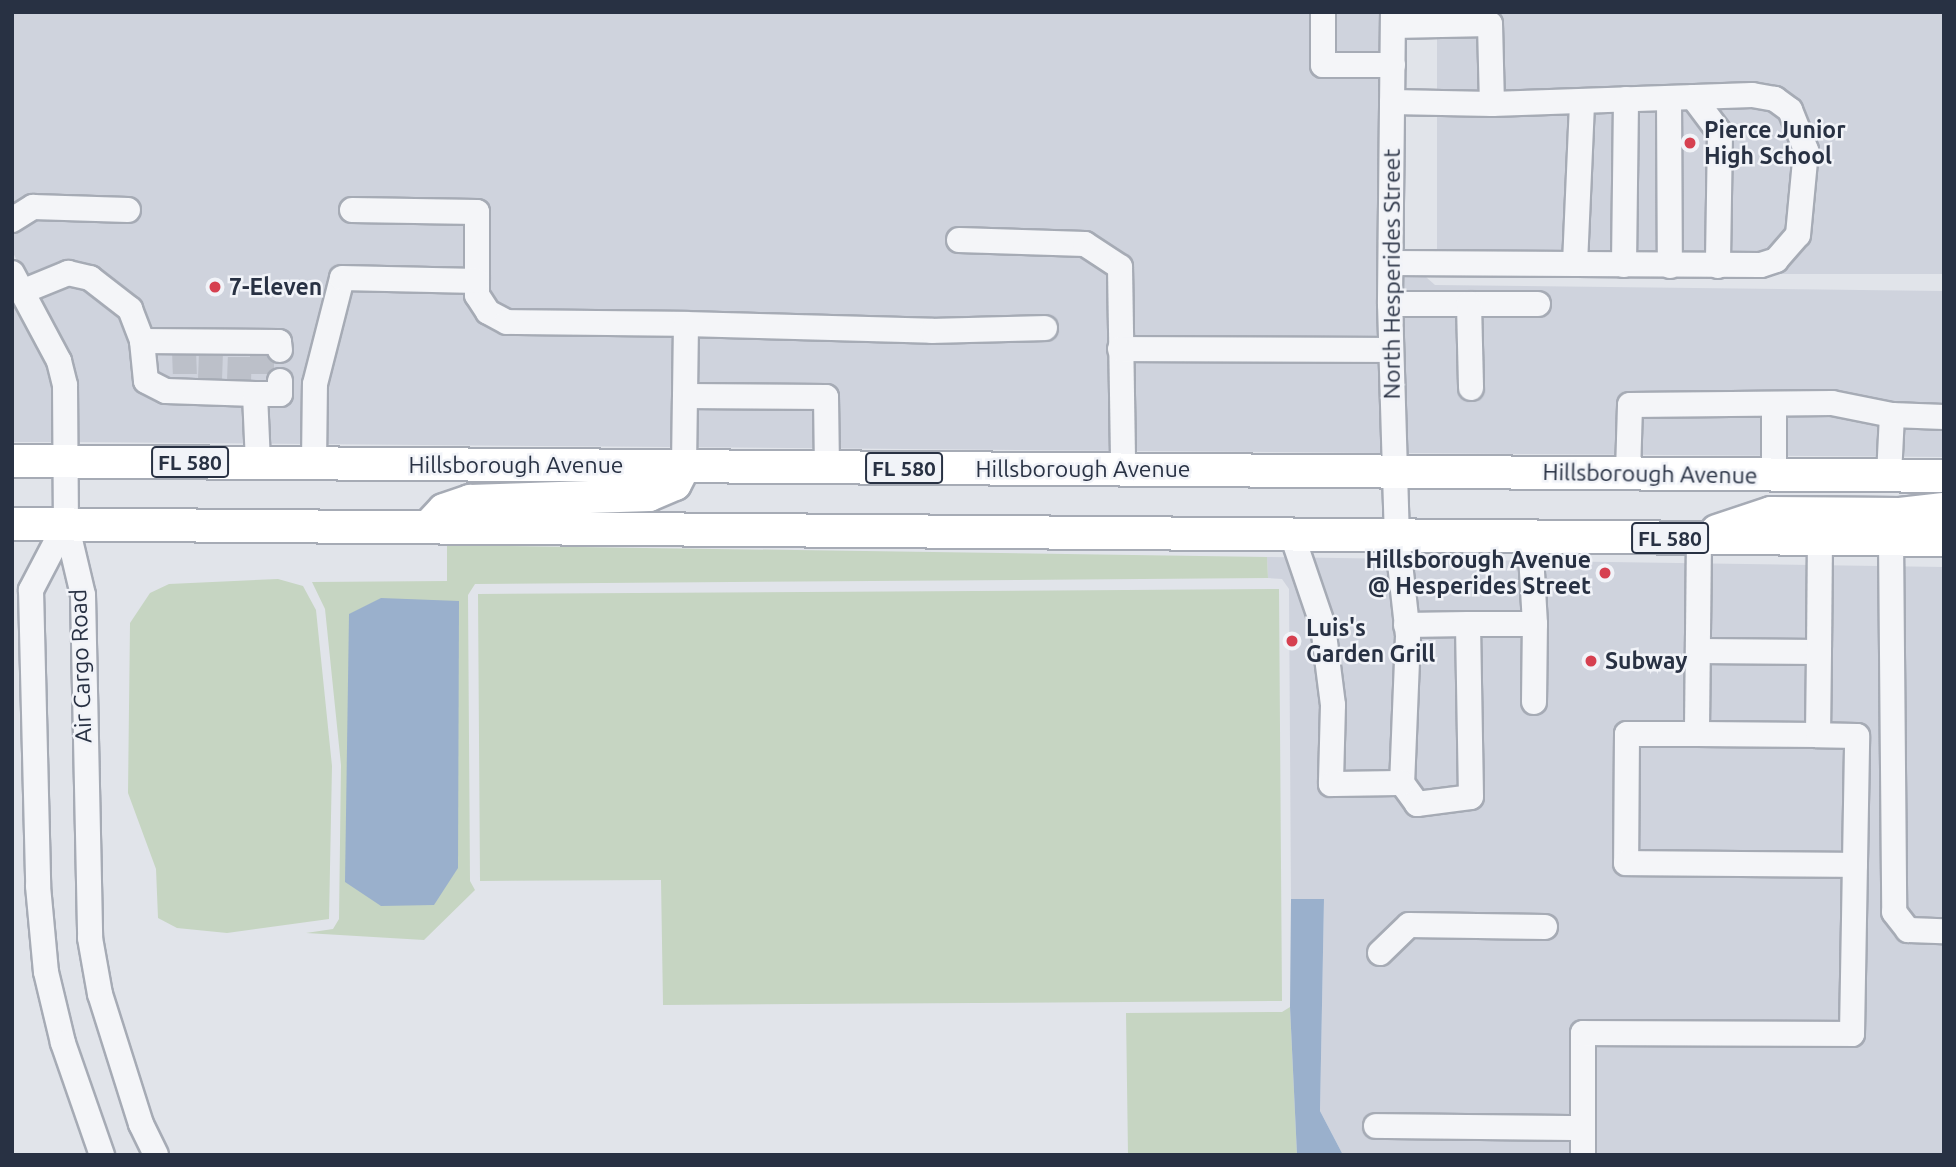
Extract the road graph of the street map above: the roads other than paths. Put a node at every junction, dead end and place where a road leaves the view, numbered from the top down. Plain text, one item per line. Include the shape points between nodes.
1 (1323, 12) edge
2 (1498, 18) edge
3 (1393, 19) edge
4 (1393, 65) junction
5 (1681, 97) junction
6 (1626, 99) junction
7 (1582, 101) junction
8 (1392, 102) junction
9 (1492, 104) junction
10 (352, 210) dead end
11 (128, 211) dead end
12 (12, 220) edge
13 (959, 240) dead end
14 (1391, 263) junction
15 (1575, 264) junction
16 (1624, 265) junction
17 (1670, 265) junction
18 (1718, 266) junction
19 (477, 281) junction
20 (18, 282) edge
21 (1390, 304) junction
22 (1469, 304) junction
23 (1538, 304) dead end
24 (685, 324) junction
25 (1045, 328) dead end
26 (142, 341) junction
27 (257, 347) dead end
28 (1120, 349) junction
29 (1391, 350) junction
30 (1471, 388) dead end
31 (685, 396) junction
32 (1774, 407) junction
33 (1892, 415) junction
34 (1944, 417) edge
35 (12, 461) edge
36 (66, 461) junction
37 (258, 463) junction
38 (314, 463) junction
39 (684, 466) junction
40 (827, 467) junction
41 (1122, 469) junction
42 (1395, 472) junction
43 (1628, 473) junction
44 (1774, 475) junction
45 (1889, 476) junction
46 (1944, 476) edge
47 (1944, 509) edge
48 (12, 523) edge
49 (66, 523) junction
50 (428, 527) junction
51 (1292, 535) junction
52 (1396, 536) junction
53 (1530, 537) junction
54 (1699, 538) junction
55 (1820, 539) junction
56 (1891, 539) junction
57 (1944, 540) edge
58 (1468, 624) junction
59 (1535, 624) junction
60 (1406, 625) junction
61 (1699, 651) junction
62 (1819, 652) junction
63 (1534, 702) dead end
64 (1697, 734) junction
65 (1818, 735) junction
66 (1402, 783) junction
67 (1855, 865) junction
68 (1545, 927) dead end
69 (1944, 931) edge
70 (1380, 953) dead end
71 (1376, 1126) dead end
72 (1583, 1128) junction
73 (102, 1155) edge
74 (156, 1155) edge
75 (1583, 1155) edge

1 - 4 street via 1323,65
2 - 3 street
2 - 9 street
3 - 4 street, North Hesperides Street
4 - 8 street, North Hesperides Street
5 - 6 street
5 - 17 street
5 - 18 street via 1720,133
5 - 18 street via 1752,95 1775,99 1790,110 1806,150 1802,216 1798,235 1787,251 1761,265
6 - 7 street
6 - 16 street
7 - 9 street
7 - 15 street
8 - 9 street
8 - 14 street, North Hesperides Street
10 - 19 street via 477,212
11 - 12 street via 33,207
13 - 28 street via 1085,244 1120,267
14 - 15 street
14 - 21 street, North Hesperides Street
15 - 16 street
16 - 17 street
17 - 18 street
19 - 24 street via 477,295 488,312 507,322
19 - 38 street via 342,278 315,384
20 - 26 street via 68,273 90,278 130,309
20 - 36 street via 59,361 65,384
21 - 22 street
21 - 29 street, North Hesperides Street
22 - 23 street
22 - 30 street
24 - 25 street via 932,331
24 - 31 street
26 - 27 street
26 - 37 street via 146,381 166,391 184,386 256,387
28 - 29 street
28 - 41 street
29 - 42 street, North Hesperides Street
31 - 39 street
31 - 40 street via 826,397
32 - 33 street via 1832,403
32 - 43 street via 1630,405
32 - 44 street
33 - 34 street
33 - 45 street
35 - 36 main road, Hillsborough Avenue / FL 580
36 - 37 main road, Hillsborough Avenue / FL 580
36 - 49 street
37 - 38 main road, Hillsborough Avenue / FL 580
38 - 39 main road, Hillsborough Avenue / FL 580
39 - 40 main road, Hillsborough Avenue / FL 580
39 - 50 main road via 676,484 649,495 470,501 444,510
40 - 41 main road, Hillsborough Avenue / FL 580
41 - 42 main road, Hillsborough Avenue / FL 580
42 - 43 main road, Hillsborough Avenue / FL 580
42 - 52 street, North Hesperides Street
43 - 44 main road, Hillsborough Avenue / FL 580
44 - 45 main road, Hillsborough Avenue / FL 580
45 - 46 main road, Hillsborough Avenue / FL 580
47 - 54 main road via 1900,514 1771,513
48 - 49 main road, FL 580
49 - 50 main road, FL 580
49 - 73 street, Air Cargo Road via 31,590 38,886 46,972 63,1044
49 - 74 street, Air Cargo Road via 83,595 90,938 100,995 141,1124
50 - 51 main road, FL 580
51 - 52 main road, FL 580
51 - 66 street via 1323,626 1333,705 1331,784
52 - 53 main road, FL 580
52 - 60 street, North Hesperides Street
53 - 54 main road, FL 580
53 - 59 street
54 - 55 main road, FL 580
54 - 61 street
55 - 56 main road, FL 580
55 - 62 street
56 - 57 main road, FL 580
56 - 69 street via 1894,912 1908,930
58 - 59 street
58 - 60 street
58 - 66 street via 1471,797 1417,804
59 - 63 street
60 - 66 street, North Hesperides Street
61 - 62 street
61 - 64 street
62 - 65 street
64 - 65 street
64 - 67 street via 1627,734 1626,863
65 - 67 street via 1857,736
67 - 72 street via 1852,1034 1584,1033
68 - 70 street via 1409,925
71 - 72 street
72 - 75 street

